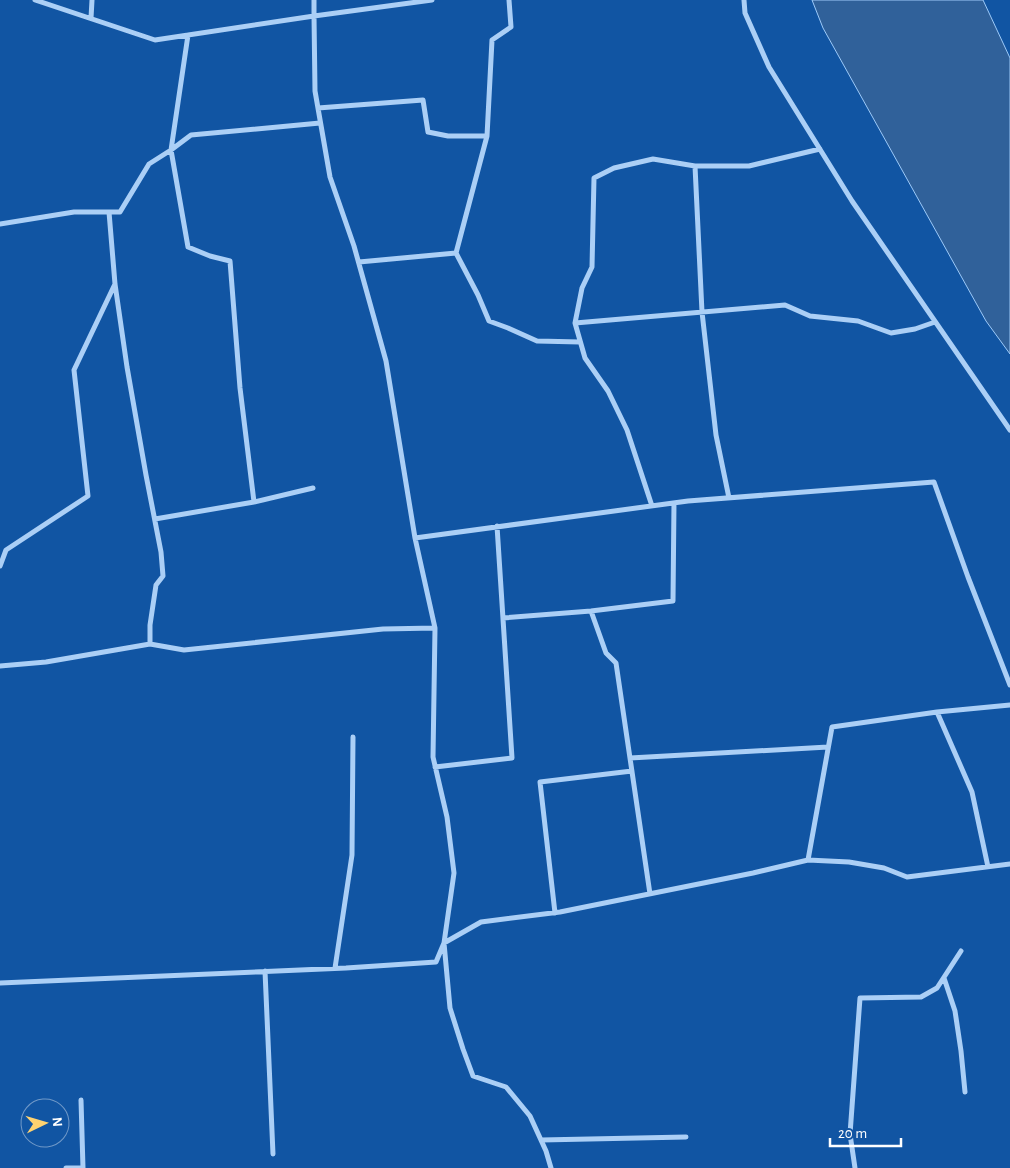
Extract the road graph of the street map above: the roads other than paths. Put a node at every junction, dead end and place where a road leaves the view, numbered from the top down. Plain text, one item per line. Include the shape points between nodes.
1 (35, 0) edge
2 (92, 0) edge
3 (314, 0) edge
4 (432, 0) edge
5 (508, 0) edge
6 (744, 0) edge
7 (314, 16) junction
8 (91, 18) junction
9 (188, 35) junction
10 (318, 108) junction
11 (320, 123) junction
12 (487, 136) junction
13 (820, 149) junction
14 (171, 150) junction
15 (695, 166) junction
16 (109, 212) junction
17 (0, 224) edge
18 (456, 253) junction
19 (359, 262) junction
20 (115, 284) junction
21 (702, 312) junction
22 (935, 322) junction
23 (575, 323) junction
24 (580, 342) junction
25 (1010, 430) edge
26 (313, 488) dead end
27 (729, 498) junction
28 (254, 502) junction
29 (674, 503) junction
30 (652, 506) junction
31 (154, 519) junction
32 (497, 526) junction
33 (415, 538) junction
34 (0, 566) edge
35 (591, 611) junction
36 (503, 618) junction
37 (435, 628) junction
38 (150, 644) junction
39 (0, 666) edge
40 (1010, 685) edge
41 (1010, 705) edge
42 (937, 712) junction
43 (353, 737) dead end
44 (828, 747) junction
45 (630, 758) junction
46 (435, 766) junction
47 (632, 771) junction
48 (808, 860) junction
49 (1010, 864) edge
50 (988, 866) junction
51 (650, 894) junction
52 (555, 913) junction
53 (444, 943) junction
54 (961, 951) dead end
55 (335, 968) junction
56 (265, 971) junction
57 (944, 978) junction
58 (0, 983) edge
59 (965, 1092) dead end
60 (81, 1100) dead end
61 (686, 1137) dead end
62 (541, 1140) junction
63 (273, 1154) dead end
64 (66, 1168) edge
65 (83, 1168) edge
66 (551, 1168) edge
67 (855, 1168) edge

1 - 8 street
2 - 8 street
3 - 7 street
4 - 7 street
5 - 12 street via 511,27 492,40
6 - 13 street via 745,13 769,67
7 - 9 street
7 - 10 street
8 - 9 street via 155,40
9 - 14 street
10 - 11 street
10 - 12 street via 423,100 428,132 448,136
11 - 14 street via 191,135
11 - 19 street via 330,177
12 - 18 street
13 - 15 street via 749,166
13 - 22 street
14 - 16 street via 149,164 120,212
14 - 28 street via 188,247 230,261 240,388
15 - 21 street
15 - 23 street via 653,159 614,168 594,178 592,268 582,288
16 - 17 street via 74,212
16 - 20 street
18 - 19 street
18 - 24 street via 489,321 537,341
19 - 33 street via 386,361
20 - 31 street
20 - 34 street via 74,370 88,496 6,550
21 - 22 street via 785,305 810,316 858,321 891,333
21 - 23 street
21 - 27 street via 716,435
22 - 25 street
23 - 24 street
24 - 30 street via 585,358 608,391 627,430
26 - 28 street
27 - 29 street
27 - 40 street via 934,482
28 - 31 street
29 - 30 street
29 - 35 street via 673,601
30 - 32 street
31 - 38 street via 163,576 156,585
32 - 33 street
32 - 36 street
33 - 37 street
35 - 36 street
35 - 45 street via 606,653 616,663
36 - 46 street via 512,758
37 - 38 street via 383,629 184,650
37 - 46 street
38 - 39 street via 46,662
41 - 42 street
42 - 44 street via 832,726
42 - 50 street via 972,792
43 - 55 street via 352,855
44 - 45 street
44 - 48 street
45 - 47 street
46 - 53 street via 447,817 454,873
47 - 51 street
47 - 52 street via 540,782
48 - 50 street via 884,868 907,877
48 - 51 street
49 - 50 street
51 - 52 street
52 - 53 street via 481,922
53 - 55 street via 436,962
53 - 62 street via 450,1008 473,1076 506,1087 530,1116
54 - 57 street
55 - 56 street
56 - 58 street
56 - 63 street
57 - 59 street via 955,1011
57 - 67 street via 937,988 920,997 860,998 850,1134
60 - 65 street
61 - 62 street
62 - 66 street
64 - 65 street

